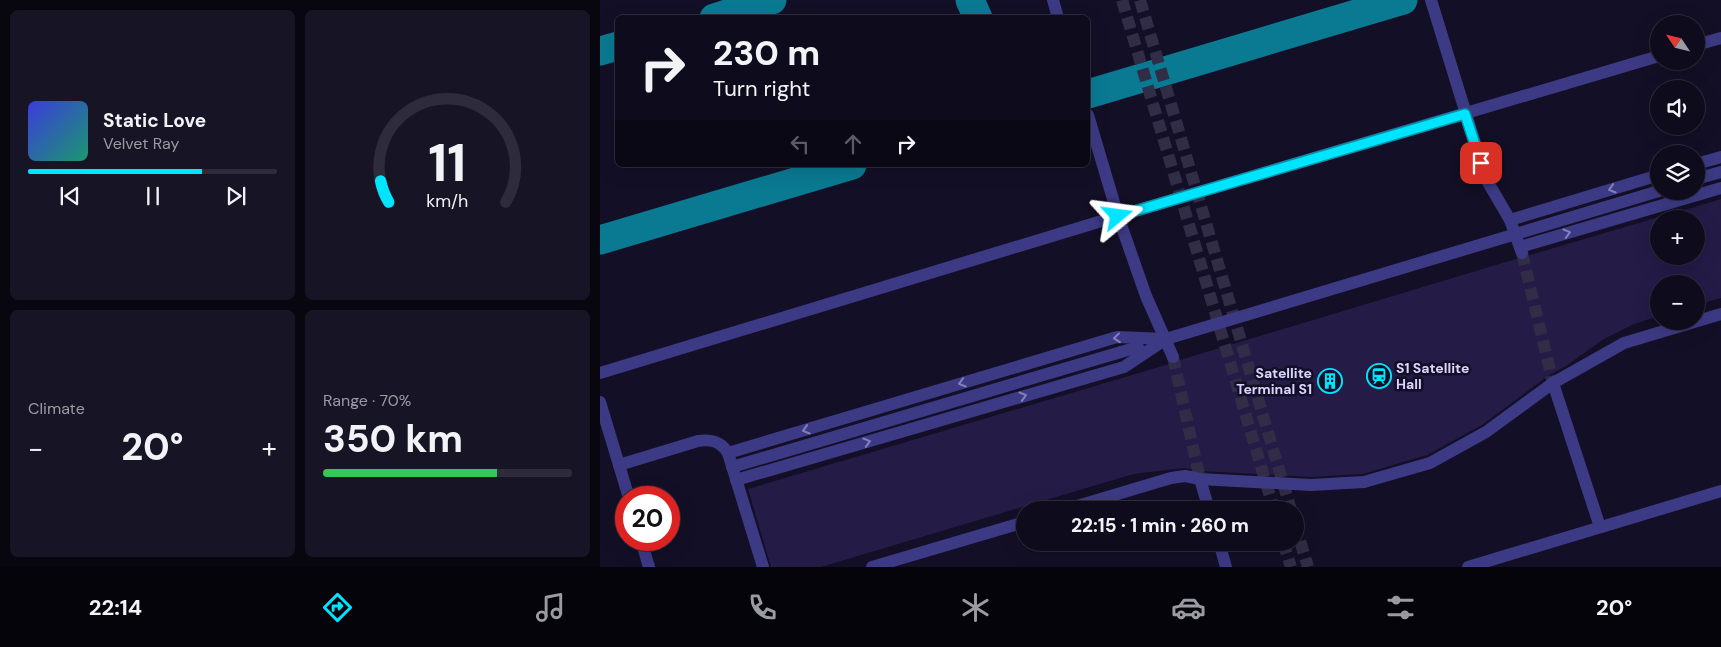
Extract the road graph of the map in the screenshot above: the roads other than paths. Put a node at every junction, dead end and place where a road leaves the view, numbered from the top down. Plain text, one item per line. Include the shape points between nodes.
1 (1052, 0) edge
2 (1431, 0) edge
3 (1057, 15) edge
4 (1721, 38) edge
5 (1705, 42) edge
6 (1650, 59) edge
7 (1465, 114) junction
8 (1090, 122) edge
9 (1721, 157) edge
10 (1705, 161) edge
11 (1721, 172) edge
12 (1705, 176) edge
13 (1650, 179) edge
14 (1721, 188) edge
15 (1650, 193) edge
16 (1118, 216) junction
17 (1510, 220) junction
18 (1515, 233) junction
19 (1721, 314) edge
20 (1166, 339) junction
21 (1138, 346) dead end
22 (1173, 358) tunnel mouth
23 (600, 373) edge
24 (1553, 383) junction
25 (600, 402) edge
26 (728, 453) junction
27 (619, 465) junction
28 (732, 467) junction
29 (1200, 479) junction
30 (736, 480) junction
31 (625, 486) edge
32 (1721, 491) edge
33 (1094, 501) edge
34 (1206, 501) edge
35 (1016, 525) edge
36 (1600, 527) junction
37 (644, 551) edge
38 (1222, 551) edge
39 (649, 567) edge
40 (764, 567) edge
41 (872, 567) edge
42 (1226, 567) edge
43 (1468, 567) edge

1 - 3 lane
2 - 7 lane
4 - 5 lane
6 - 7 lane
7 - 16 lane
7 - 17 lane via 1486,179
8 - 16 lane
9 - 10 lane
11 - 12 lane
13 -> 17 lane
18 -> 14 lane via 1521,250
15 - 18 lane
16 - 20 lane via 1146,296
16 - 23 lane
17 - 18 lane
18 - 20 lane
19 - 24 lane via 1624,343
20 - 22 lane
20 -> 26 lane via 1117,336
30 -> 20 lane via 1124,366
21 - 28 lane
24 - 29 lane via 1486,432 1430,463 1364,482 1311,485
24 - 36 lane
25 - 27 lane
26 - 27 lane via 710,439
26 - 28 lane
27 - 31 lane
28 - 30 lane
29 - 33 lane via 1171,478
29 - 34 lane
30 - 40 lane
32 - 36 lane
35 - 41 lane
36 - 43 lane
37 - 39 lane
38 - 42 lane

